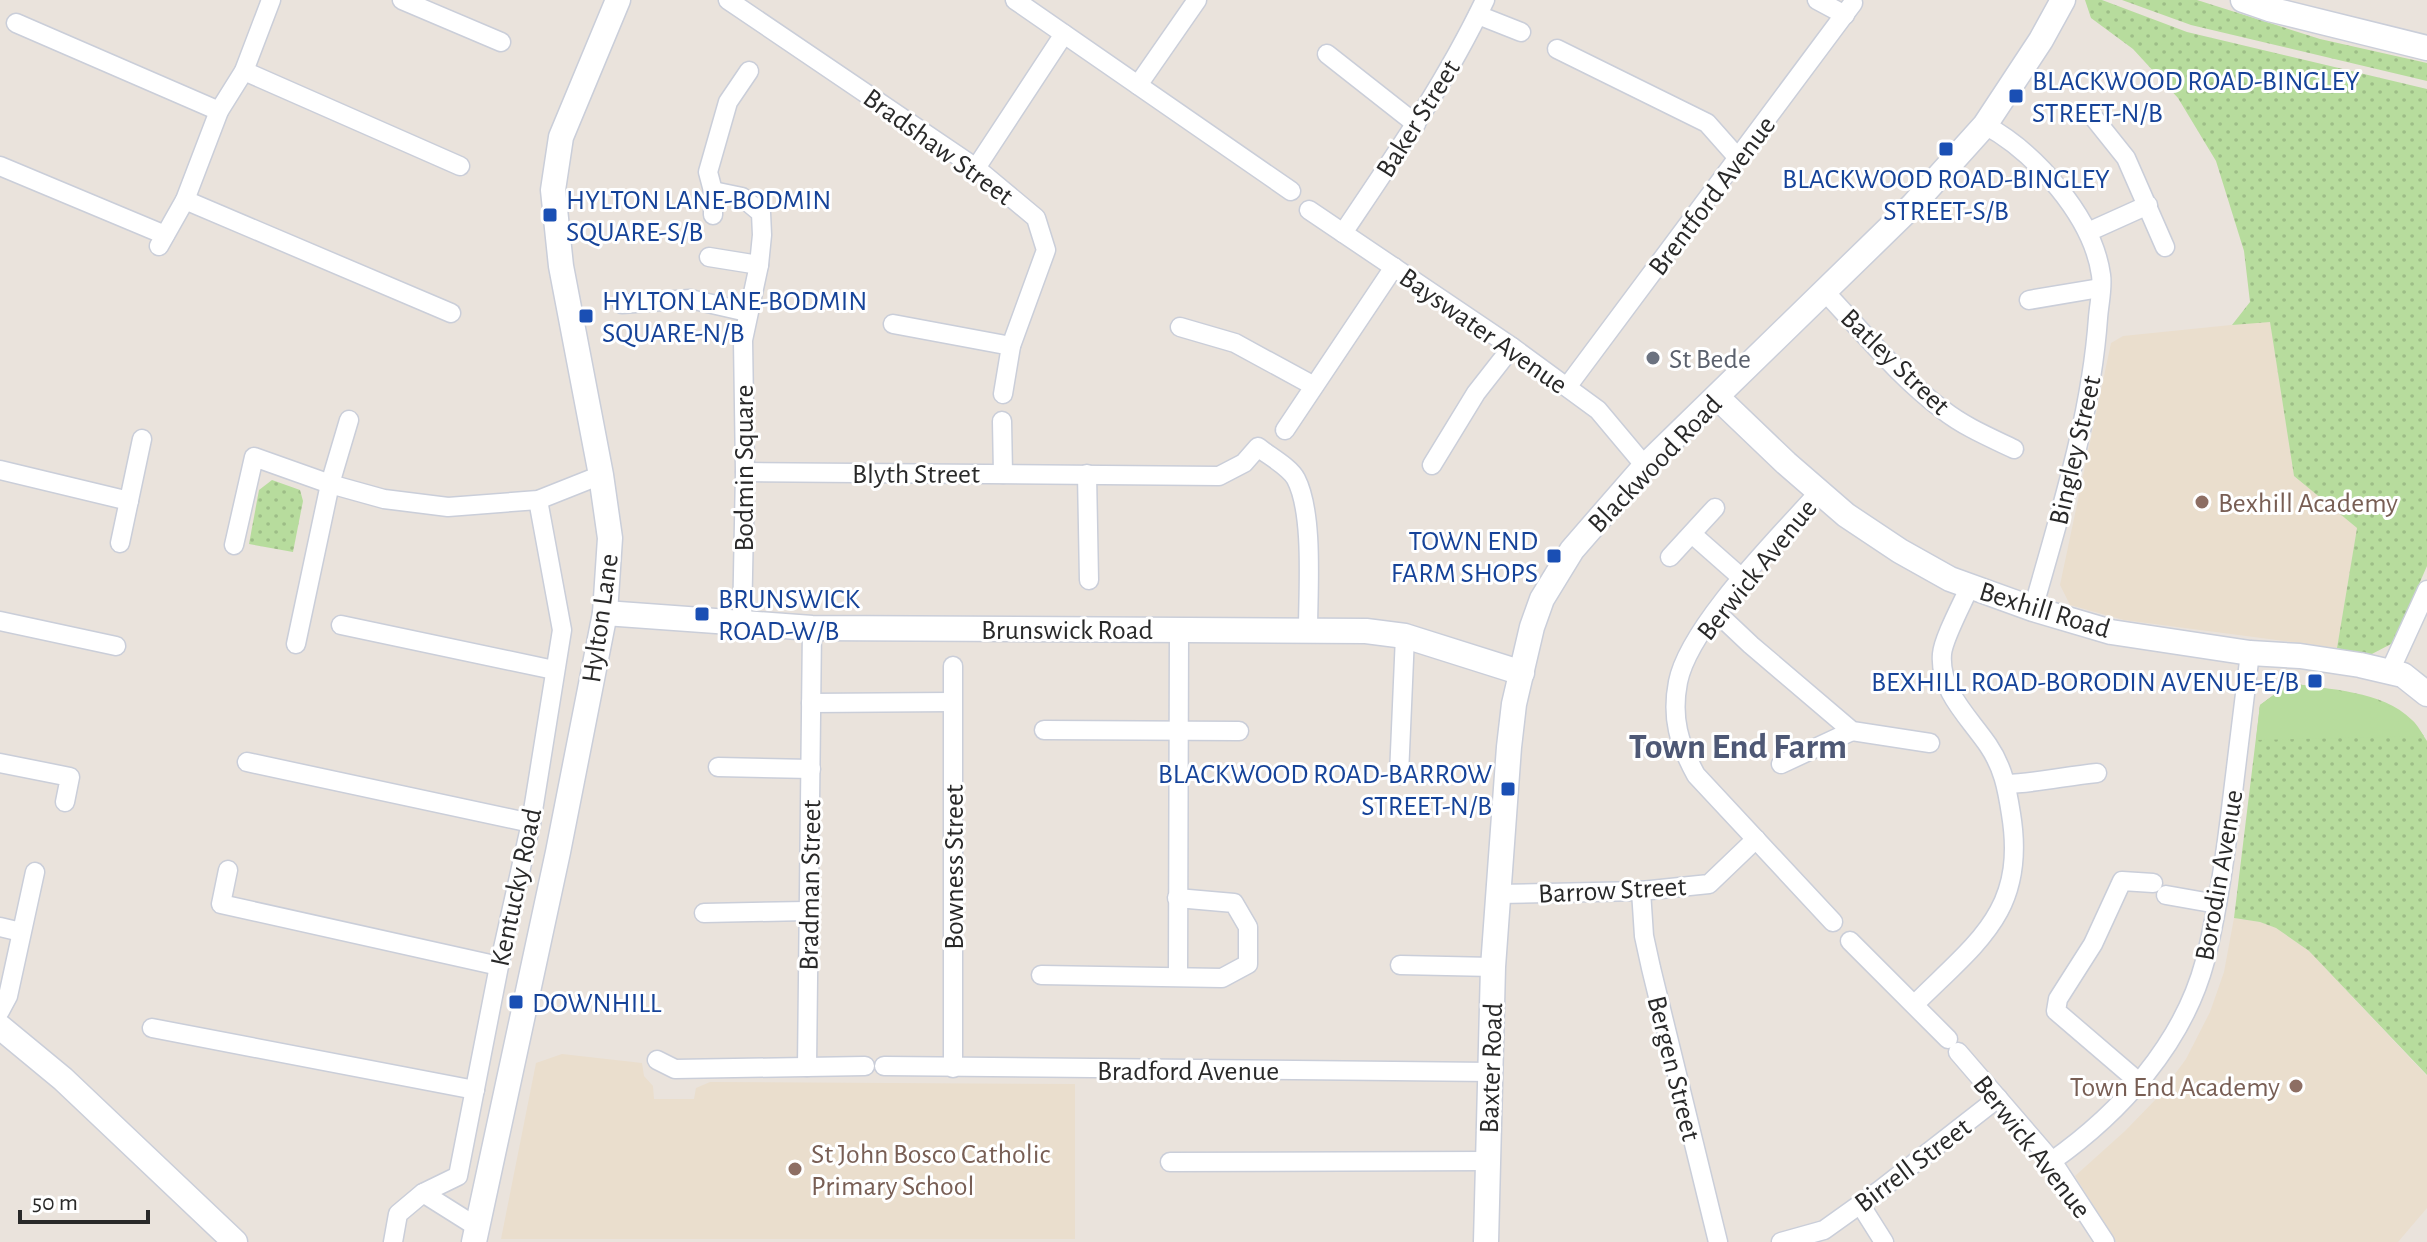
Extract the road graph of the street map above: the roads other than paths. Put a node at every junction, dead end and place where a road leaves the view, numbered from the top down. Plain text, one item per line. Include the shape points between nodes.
1 (271, 0) edge
2 (402, 0) edge
3 (618, 0) edge
4 (728, 0) edge
5 (1015, 0) edge
6 (1197, 0) edge
7 (1817, 0) edge
8 (2063, 0) edge
9 (2243, 0) edge
10 (1482, 7) edge
11 (16, 23) dead end
12 (1521, 32) dead end
13 (1064, 34) junction
14 (501, 42) dead end
15 (2427, 48) edge
16 (1557, 49) dead end
17 (1327, 54) dead end
18 (244, 71) junction
19 (749, 71) dead end
20 (1138, 85) junction
21 (219, 111) junction
22 (2090, 113) dead end
23 (1416, 124) junction
24 (1985, 125) junction
25 (1738, 158) junction
26 (0, 166) edge
27 (460, 166) dead end
28 (976, 168) junction
29 (713, 191) junction
30 (1291, 191) dead end
31 (185, 200) junction
32 (2148, 205) junction
33 (1309, 210) dead end
34 (713, 215) dead end
35 (2088, 232) junction
36 (1343, 233) junction
37 (2165, 247) dead end
38 (709, 257) dead end
39 (759, 265) junction
40 (1394, 267) junction
41 (2100, 288) junction
42 (1825, 292) junction
43 (2029, 300) dead end
44 (622, 304) dead end
45 (747, 312) junction
46 (451, 313) dead end
47 (893, 324) dead end
48 (1180, 327) dead end
49 (1011, 346) junction
50 (1512, 347) junction
51 (1314, 386) junction
52 (1567, 387) junction
53 (1003, 394) dead end
54 (1717, 397) junction
55 (349, 420) dead end
56 (1002, 421) dead end
57 (1285, 430) dead end
58 (142, 439) dead end
59 (2014, 449) dead end
60 (1432, 465) dead end
61 (1645, 466) junction
62 (0, 470) edge
63 (745, 472) junction
64 (1003, 474) junction
65 (1087, 474) junction
66 (601, 475) junction
67 (330, 484) junction
68 (1819, 492) junction
69 (538, 500) junction
70 (129, 501) junction
71 (1715, 508) dead end
72 (1692, 534) junction
73 (120, 543) dead end
74 (234, 545) dead end
75 (1670, 557) dead end
76 (1743, 579) junction
77 (1089, 580) dead end
78 (1970, 586) junction
79 (2427, 590) edge
80 (2033, 609) junction
81 (1716, 612) junction
82 (605, 613) junction
83 (0, 621) edge
84 (341, 625) dead end
85 (742, 625) junction
86 (812, 628) junction
87 (1179, 629) junction
88 (1308, 630) junction
89 (1405, 636) junction
90 (296, 644) dead end
91 (116, 646) dead end
92 (2250, 653) junction
93 (953, 666) dead end
94 (554, 670) junction
95 (2390, 671) junction
96 (1522, 673) junction
97 (2427, 694) edge
98 (952, 702) junction
99 (811, 703) junction
100 (1178, 729) junction
101 (1044, 730) dead end
102 (1239, 731) dead end
103 (1852, 731) junction
104 (1930, 743) dead end
105 (247, 762) dead end
106 (0, 763) edge
107 (1781, 764) dead end
108 (718, 767) dead end
109 (811, 769) junction
110 (2097, 773) dead end
111 (1399, 775) dead end
112 (2006, 784) junction
113 (65, 802) dead end
114 (531, 823) junction
115 (1756, 839) junction
116 (228, 870) dead end
117 (35, 872) dead end
118 (1641, 891) junction
119 (1498, 894) junction
120 (1177, 898) junction
121 (2217, 904) junction
122 (807, 911) junction
123 (704, 913) dead end
124 (1833, 922) dead end
125 (0, 927) edge
126 (21, 932) junction
127 (1850, 941) dead end
128 (1400, 965) dead end
129 (499, 966) junction
130 (1493, 967) junction
131 (1041, 975) dead end
132 (1178, 976) junction
133 (1915, 1004) junction
134 (0, 1011) edge
135 (0, 1027) edge
136 (152, 1028) dead end
137 (657, 1060) dead end
138 (865, 1066) dead end
139 (884, 1066) dead end
140 (807, 1067) junction
141 (953, 1068) junction
142 (1492, 1072) junction
143 (2140, 1083) junction
144 (475, 1090) junction
145 (1998, 1098) junction
146 (1488, 1161) junction
147 (2052, 1161) junction
148 (1170, 1162) dead end
149 (423, 1193) junction
150 (1860, 1204) junction
151 (476, 1234) edge
152 (235, 1242) edge
153 (393, 1242) edge
154 (1486, 1242) edge
155 (1718, 1242) edge
156 (1781, 1242) edge
157 (1884, 1242) edge
158 (2105, 1242) edge

1 - 18 street
2 - 14 street
3 - 66 street, Hylton Lane via 561,137 553,190 561,266
4 - 28 street, Bradshaw Street via 765,36
5 - 13 street
6 - 20 street
7 - 25 street, Brentford Avenue via 1849,9
8 - 24 street, Blackwood Road
9 - 15 street
10 - 12 street
10 - 23 street, Baker Street
11 - 21 street
13 - 20 street
13 - 28 street
16 - 25 street via 1707,123
17 - 23 street
18 - 21 street
18 - 27 street
19 - 29 street via 728,102 717,136 708,172
20 - 30 street
21 - 31 street
22 - 32 street via 2126,158
23 - 36 street, Baker Street
24 - 35 street, Bingley Street via 2008,137 2039,165
24 - 42 street, Blackwood Road
25 - 52 street, Brentford Avenue
26 - 31 street via 162,240
28 - 49 street, Bradshaw Street via 1036,218 1046,250
29 - 34 street
29 - 39 street, Bodmin Square via 742,197 761,213
31 - 46 street
32 - 35 street
32 - 37 street
33 - 36 street, Bayswater Avenue
35 - 41 street, Bingley Street via 2102,276
36 - 40 street, Bayswater Avenue
38 - 39 street
39 - 45 street, Bodmin Square
40 - 50 street, Bayswater Avenue
40 - 51 street
41 - 43 street
41 - 80 street, Bingley Street via 2083,425 2063,463
42 - 54 street, Blackwood Road
42 - 59 street, Batley Street via 1943,410
44 - 45 street via 690,299
45 - 63 street, Bodmin Square
47 - 49 street
48 - 51 street via 1235,343
49 - 53 street, Bradshaw Street
50 - 52 street, Bayswater Avenue
50 - 60 street
51 - 57 street
52 - 61 street, Bayswater Avenue via 1598,410
54 - 61 street, Blackwood Road
54 - 68 street, Bexhill Road
55 - 67 street
56 - 64 street
58 - 70 street
61 - 96 street, Blackwood Road via 1572,550 1542,599
62 - 70 street
63 - 64 street, Blyth Street
63 - 85 street, Bodmin Square
64 - 65 street, Blyth Street
65 - 77 street
65 - 88 street, Blyth Street via 1219,476 1244,463 1258,447 1295,477 1307,534
66 - 69 street
66 - 82 street, Hylton Lane via 610,538
67 - 69 street via 384,499 448,507
67 - 74 street via 254,457
67 - 90 street
68 - 76 street, Berwick Avenue
68 - 78 street, Bexhill Road via 1900,551
69 - 94 street, Kentucky Road via 562,630
70 - 73 street
71 - 72 street
72 - 75 street
72 - 76 street
76 - 81 street, Berwick Avenue
78 - 80 street, Bexhill Road
78 - 112 street via 1942,653 1946,682 1988,744
79 - 95 street
80 - 92 street, Bexhill Road via 2111,632
81 - 103 street
81 - 115 street, Berwick Avenue via 1700,632 1678,681 1677,725 1696,775
82 - 85 street, Brunswick Road
82 - 151 street, Hylton Lane
83 - 91 street
84 - 94 street
85 - 86 street, Brunswick Road
86 - 87 street, Brunswick Road
86 - 99 street, Bradman Street
87 - 88 street, Brunswick Road
87 - 100 street
88 - 89 street, Brunswick Road
89 - 96 street, Brunswick Road
89 - 111 street
92 - 95 street, Bexhill Road
92 - 121 street, Borodin Avenue
93 - 98 street, Bowness Street
94 - 114 street, Kentucky Road
95 - 97 street, Bexhill Road
96 - 119 street, Blackwood Road via 1509,747
98 - 99 street
98 - 141 street, Bowness Street
99 - 109 street, Bradman Street
100 - 101 street
100 - 102 street
100 - 120 street
103 - 104 street
103 - 107 street
105 - 114 street
106 - 113 street via 70,777
108 - 109 street
109 - 122 street, Bradman Street
110 - 112 street
112 - 133 street via 2015,839 2008,894 1993,924
114 - 129 street, Kentucky Road
115 - 118 street, Barrow Street via 1709,884
115 - 124 street, Berwick Avenue
116 - 129 street via 221,904
117 - 126 street
118 - 119 street, Barrow Street
118 - 155 street, Bergen Street via 1648,958
119 - 130 street, Baxter Road
120 - 132 street
120 - 132 street via 1234,903 1248,927 1248,964 1222,978
121 - 143 street, Borodin Avenue via 2204,964 2186,1009
121 - 143 street via 2122,881 2093,944 2058,999 2056,1011
122 - 123 street
122 - 140 street, Bradman Street
125 - 126 street
126 - 134 street
127 - 133 street, Berwick Avenue
128 - 130 street
129 - 144 street, Kentucky Road
130 - 142 street, Baxter Road
131 - 132 street
133 - 145 street, Berwick Avenue
135 - 152 street via 63,1079
136 - 144 street
137 - 140 street via 675,1069
138 - 140 street
139 - 141 street, Bradford Avenue
141 - 142 street, Bradford Avenue
142 - 146 street, Baxter Road
143 - 147 street, Borodin Avenue
144 - 149 street, Kentucky Road via 458,1176
145 - 147 street, Berwick Avenue
145 - 150 street, Birrell Street
146 - 148 street
146 - 154 street, Baxter Road
147 - 158 street, Berwick Avenue
149 - 151 street
149 - 153 street, Kentucky Road via 398,1214
150 - 156 street, Birrell Street via 1824,1230
150 - 157 street

